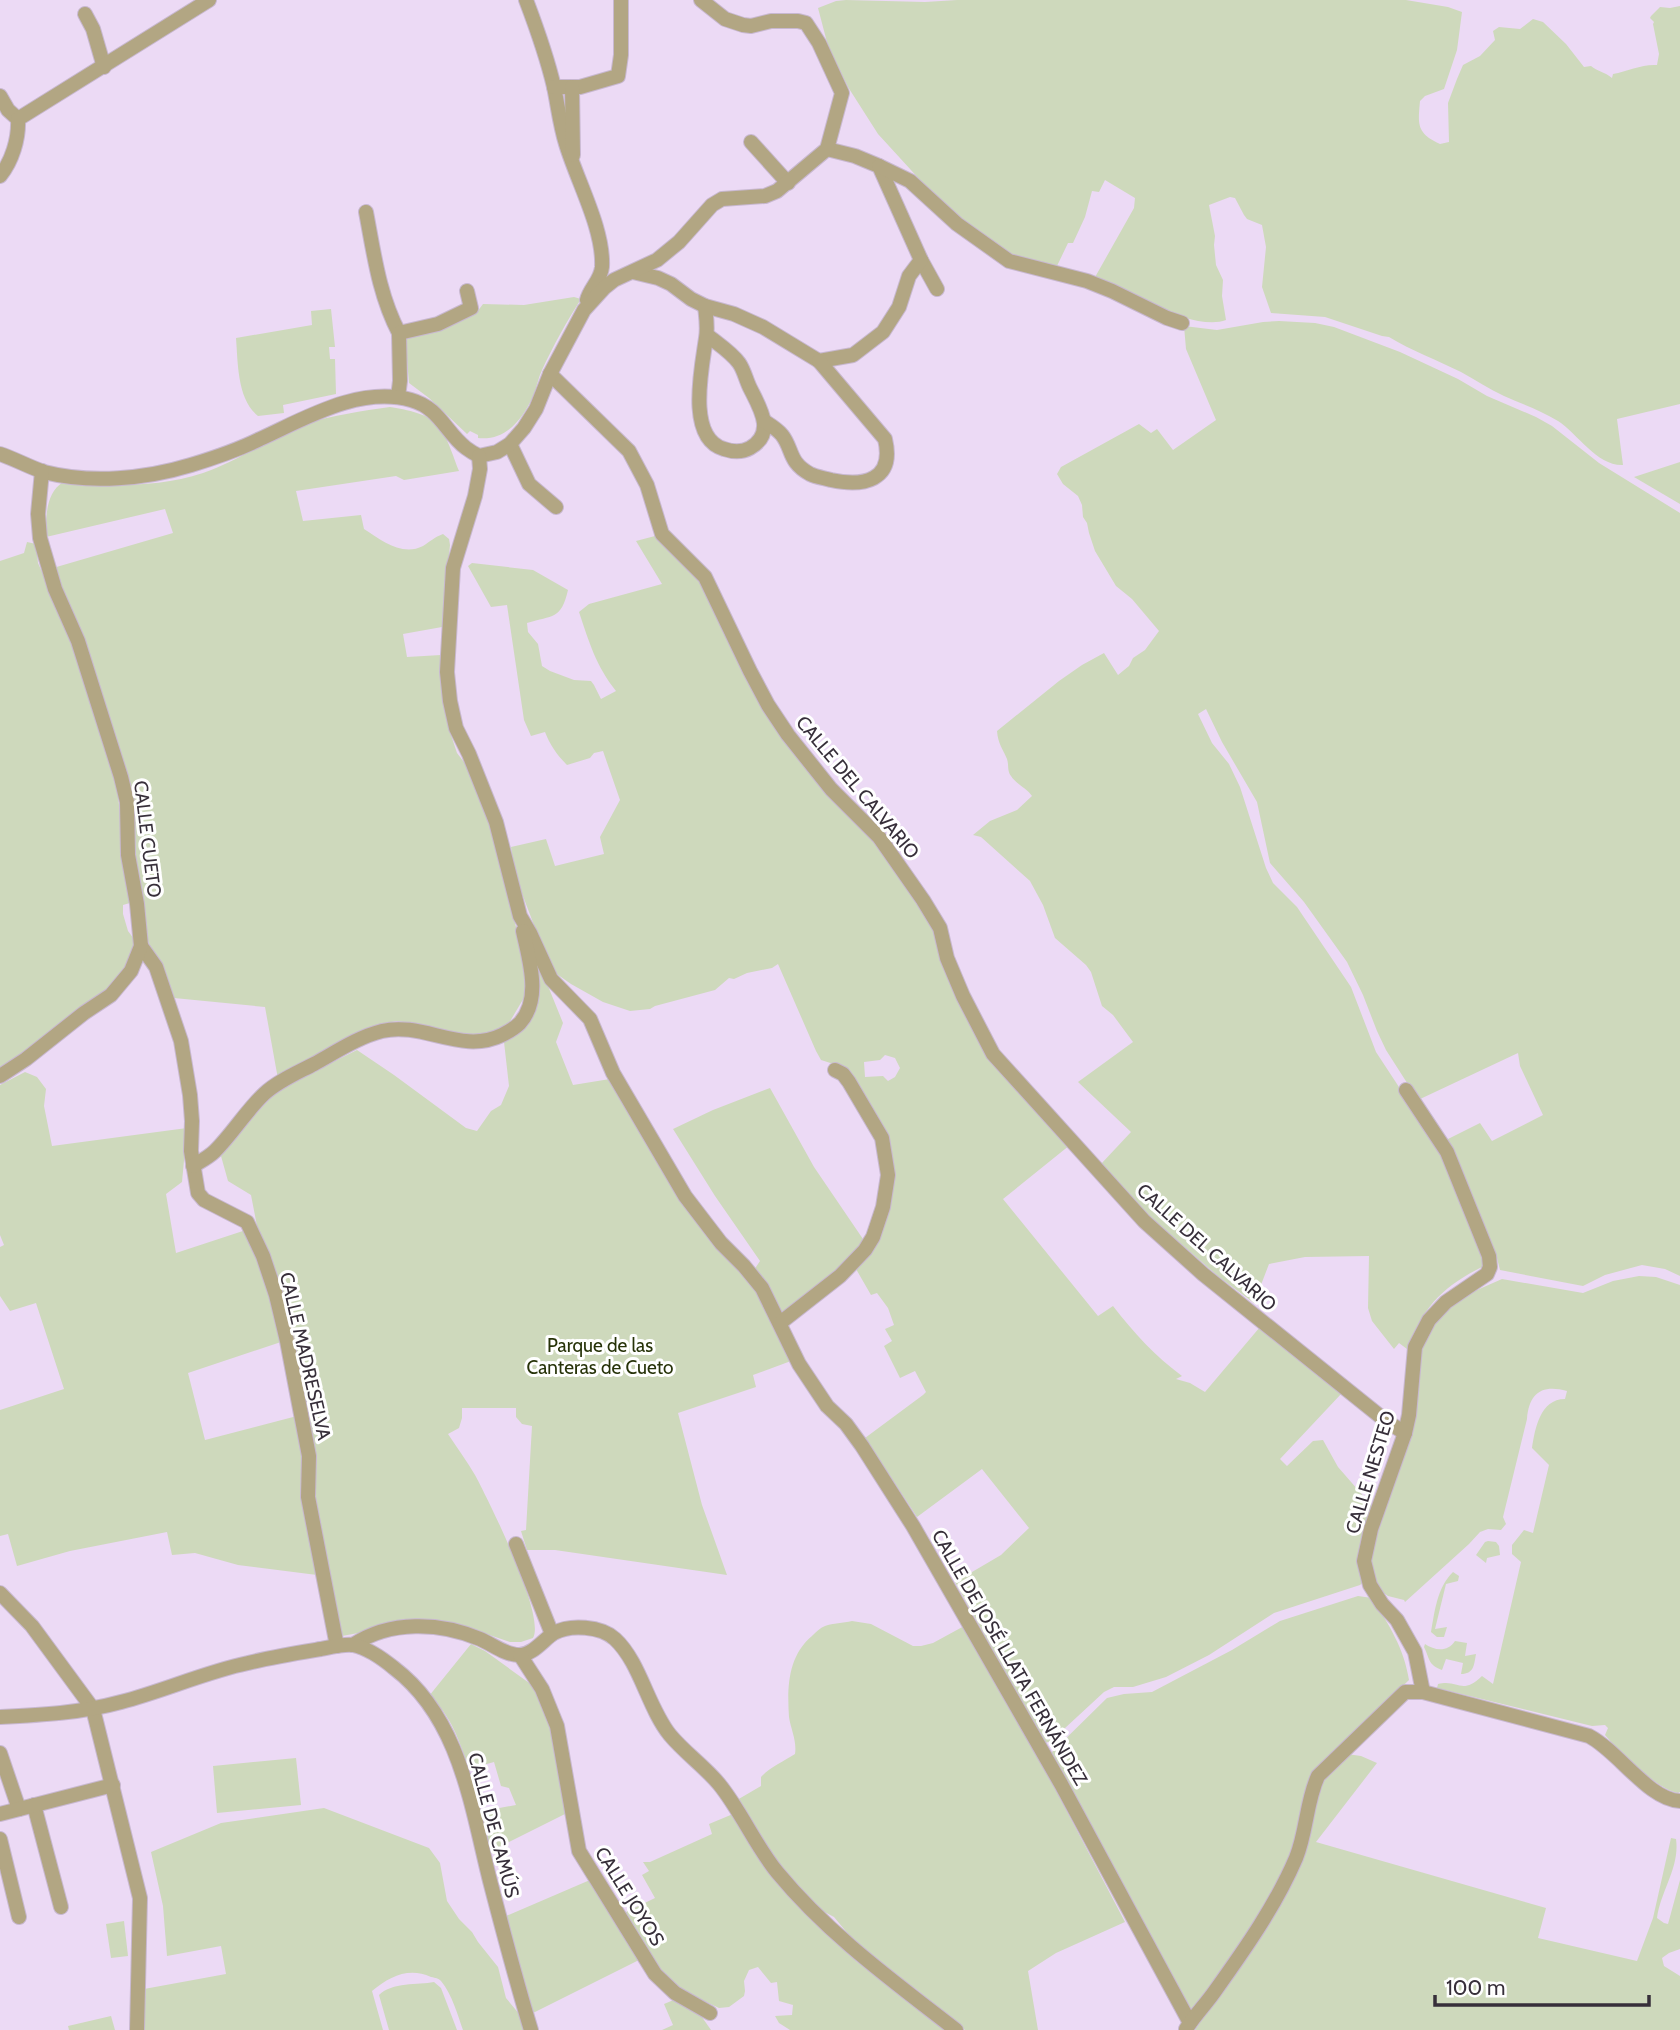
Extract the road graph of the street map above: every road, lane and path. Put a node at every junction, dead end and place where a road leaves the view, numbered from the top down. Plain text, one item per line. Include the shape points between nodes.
1 (209, 0) edge
2 (526, 0) edge
3 (621, 0) edge
4 (701, 0) edge
5 (85, 14) dead end
6 (104, 67) junction
7 (554, 87) junction
8 (572, 87) junction
9 (0, 96) edge
10 (18, 119) junction
11 (751, 142) dead end
12 (827, 149) junction
13 (879, 166) junction
14 (572, 167) junction
15 (0, 176) edge
16 (788, 183) junction
17 (366, 212) dead end
18 (921, 260) junction
19 (1009, 261) junction
20 (633, 272) junction
21 (1020, 278) dead end
22 (937, 289) dead end
23 (467, 291) dead end
24 (705, 306) junction
25 (585, 309) junction
26 (1182, 323) dead end
27 (400, 333) junction
28 (707, 335) junction
29 (819, 361) junction
30 (550, 374) junction
31 (398, 397) junction
32 (764, 421) junction
33 (510, 443) junction
34 (0, 454) edge
35 (479, 456) junction
36 (42, 471) junction
37 (556, 507) dead end
38 (520, 916) junction
39 (141, 946) junction
40 (835, 1070) dead end
41 (0, 1076) edge
42 (1406, 1090) dead end
43 (193, 1166) junction
44 (780, 1323) junction
45 (1405, 1433) junction
46 (516, 1544) dead end
47 (0, 1593) edge
48 (6, 1606) edge
49 (552, 1634) junction
50 (337, 1646) junction
51 (353, 1646) junction
52 (520, 1655) junction
53 (1423, 1692) junction
54 (93, 1709) junction
55 (0, 1717) edge
56 (0, 1753) edge
57 (113, 1785) junction
58 (1680, 1801) edge
59 (34, 1805) junction
60 (19, 1809) junction
61 (0, 1814) edge
62 (0, 1839) edge
63 (61, 1907) dead end
64 (19, 1917) dead end
65 (710, 2013) dead end
66 (1187, 2026) edge
67 (137, 2030) edge
68 (531, 2030) edge
69 (956, 2030) edge

1 - 6 street
2 - 7 street
3 - 8 street via 618,76
4 - 12 street via 725,19 743,25 806,23 842,93
5 - 6 street
6 - 10 street
7 - 8 street
7 - 14 street
8 - 14 street
9 - 10 street
10 - 15 street via 10,163
11 - 16 street
12 - 13 street
12 - 16 street
13 - 18 street
13 - 19 street via 910,180 957,223
14 - 25 street via 601,247 602,269
16 - 20 street via 765,196 722,199 679,243
17 - 27 street via 381,289
18 - 22 street
18 - 29 street via 883,332 853,355
19 - 21 street
19 - 26 street via 1087,281
20 - 24 street via 671,284
20 - 25 street via 614,281
23 - 27 street via 471,308 438,324
24 - 28 street
24 - 29 street via 763,327
25 - 30 street
27 - 31 street
28 - 32 street via 740,364
28 - 32 street via 699,400 710,442 734,452 746,450 762,437
29 - 32 street via 886,439 887,458 876,478 854,483 811,475 792,458 783,436
30 - 33 street via 536,409
30 - 45 street, CALLE DEL CALVARIO via 629,451 647,485 663,534 705,577 781,725 808,763 879,837 923,900 940,928 947,958 993,1054 1144,1221 1203,1274
31 - 35 street via 413,400 439,416 464,447
31 - 36 street via 378,396 323,409 234,450 156,474 93,479
33 - 35 street
33 - 37 street via 528,484
34 - 36 street
35 - 38 street, CALLE DE JOSÉ LLATA FERNÁNDEZ via 475,496 453,568 447,672 456,728 496,822
36 - 39 street, CALLE CUETO via 40,538 55,589 78,641 127,802 128,855
38 - 43 street via 533,988 519,1024 479,1042 397,1029 354,1042 275,1085 214,1152
38 - 44 street, CALLE DE JOSÉ LLATA FERNÁNDEZ via 551,979 590,1019 613,1073 685,1196 754,1278
39 - 41 street via 131,971 111,995
39 - 43 street, CALLE MADRESELVA via 156,967 181,1041 190,1095
40 - 44 street via 849,1082 882,1139 888,1175 883,1207 866,1250 841,1276
42 - 45 street, CALLE NESTEO via 1447,1152 1490,1267 1487,1274 1446,1302 1419,1338
43 - 50 street, CALLE MADRESELVA via 198,1193 204,1200 247,1222 276,1294 309,1456 308,1497
44 - 66 street, CALLE DE JOSÉ LLATA FERNÁNDEZ via 799,1364 827,1406 854,1435 914,1527 1061,1784
45 - 53 street, CALLE NESTEO via 1364,1561 1370,1586 1415,1652
46 - 49 street
47 - 48 street
48 - 54 street via 48,1647
49 - 52 street
49 - 69 street via 590,1628 616,1639 669,1734 718,1782 778,1874 841,1938
50 - 51 street, CALLE DE CAMÚS
50 - 54 street, CALLE DE CAMÚS via 246,1663
51 - 52 street via 384,1632 431,1625
51 - 68 street, CALLE DE CAMÚS via 382,1658 426,1698 456,1754
52 - 65 street, CALLE JOYOS via 547,1698 557,1726 579,1851 655,1974 675,1993
53 - 58 street via 1589,1736 1652,1790
53 - 66 street via 1405,1692 1318,1776 1305,1834 1284,1882 1240,1955
54 - 55 street, CALLE DE CAMÚS
54 - 57 street
56 - 60 street
57 - 59 street
57 - 67 street via 141,1898
59 - 60 street
59 - 63 street
60 - 61 street
62 - 64 street

